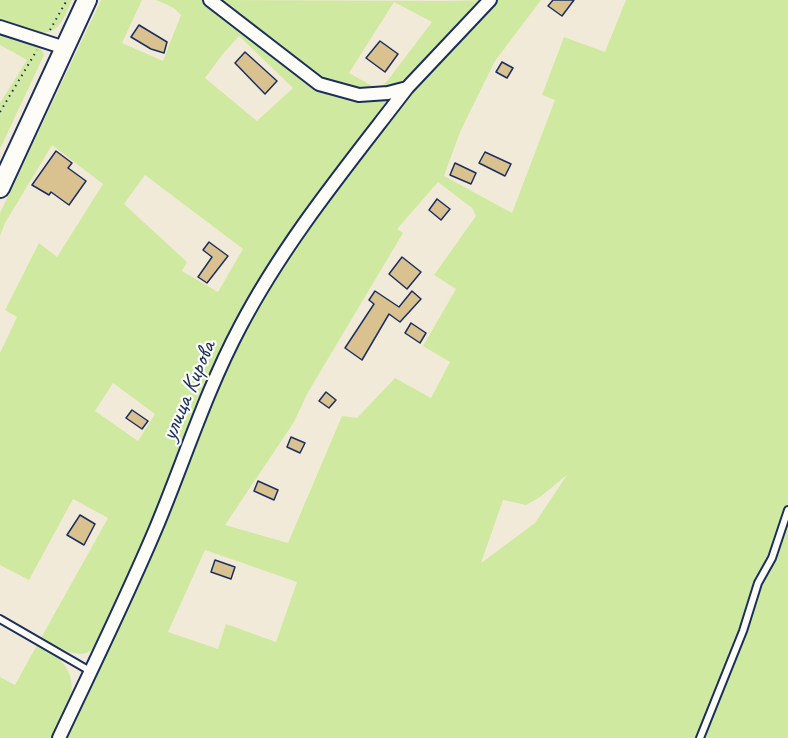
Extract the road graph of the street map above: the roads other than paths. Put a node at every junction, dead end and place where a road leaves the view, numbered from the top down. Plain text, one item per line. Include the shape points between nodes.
1 (87, 0) edge
2 (210, 0) edge
3 (490, 0) edge
4 (0, 27) edge
5 (65, 48) junction
6 (407, 88) junction
7 (0, 188) edge
8 (788, 510) edge
9 (0, 619) edge
10 (91, 671) junction
11 (58, 738) edge
12 (700, 738) edge

1 - 5 main road
2 - 6 street via 319,84 359,95
3 - 6 street, улица Кирова
4 - 5 street
5 - 7 main road
6 - 10 street, улица Кирова via 302,226 241,326
8 - 12 lane
9 - 10 lane
10 - 11 street, улица Кирова

